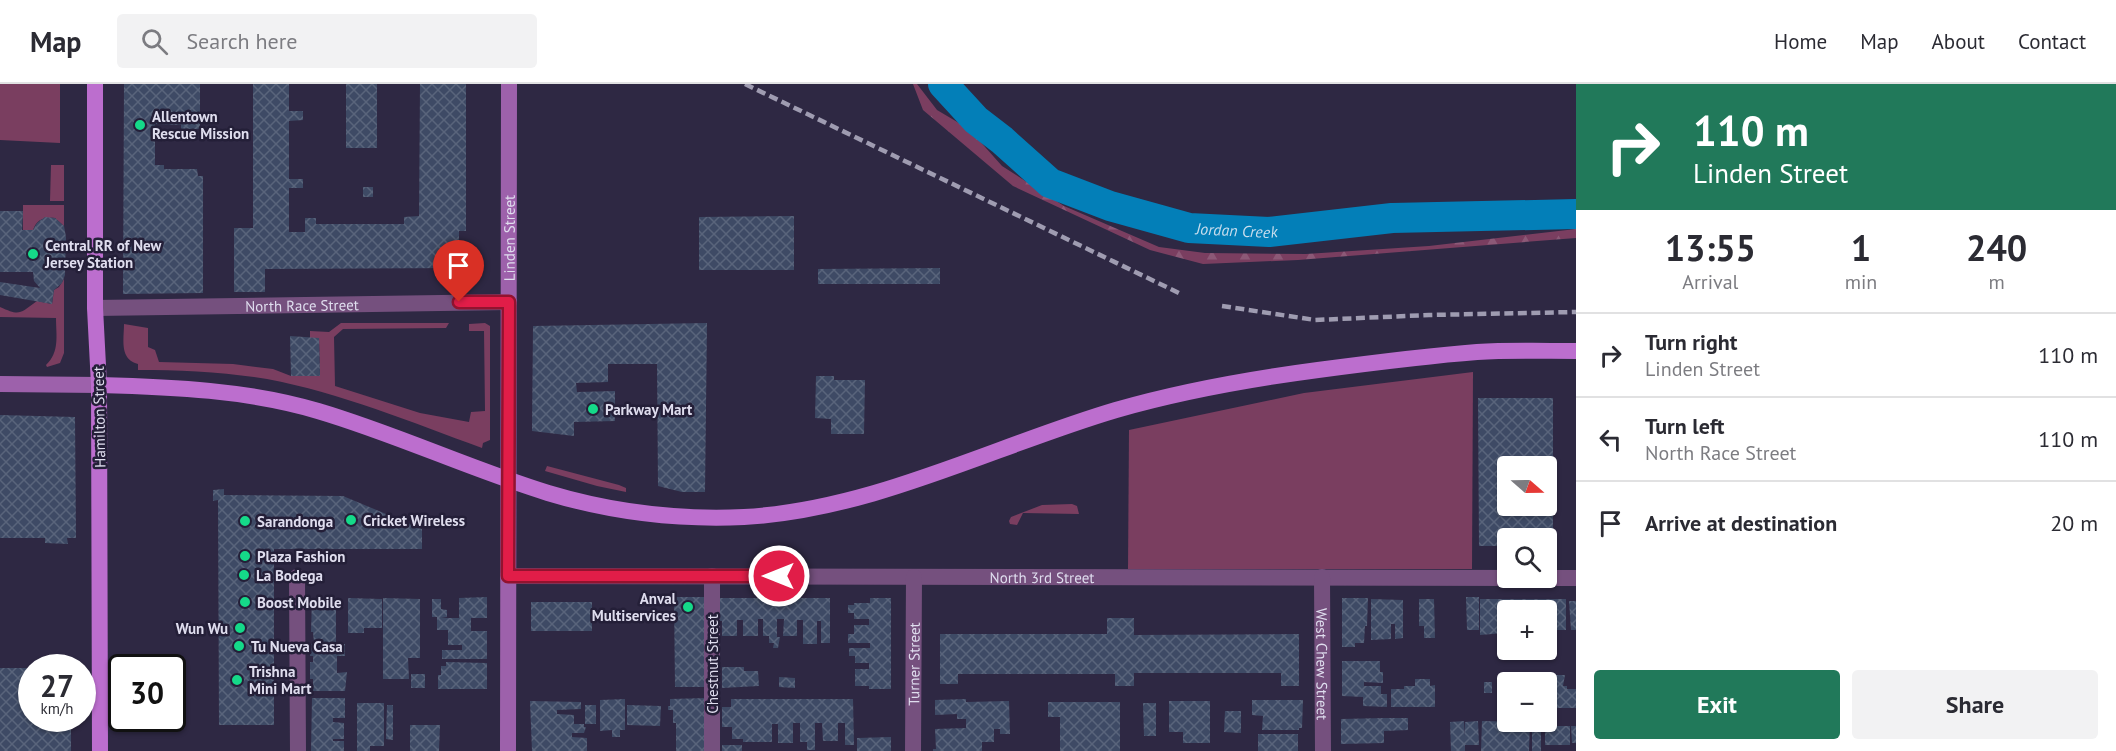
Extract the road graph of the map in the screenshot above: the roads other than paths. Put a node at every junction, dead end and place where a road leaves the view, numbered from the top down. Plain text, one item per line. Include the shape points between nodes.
1 (95, 84) edge
2 (509, 84) edge
3 (509, 302) junction
4 (95, 308) junction
5 (1576, 351) edge
6 (0, 384) edge
7 (99, 385) junction
8 (508, 480) junction
9 (508, 576) junction
10 (712, 576) junction
11 (297, 577) dead end
12 (914, 577) junction
13 (1322, 577) junction
14 (1576, 578) edge
15 (100, 751) edge
16 (298, 751) edge
17 (508, 751) edge
18 (712, 751) edge
19 (913, 751) edge
20 (1323, 751) edge

1 - 4 main road, Hamilton Street
2 - 3 main road, Linden Street
3 - 4 street, North Race Street
3 - 8 main road, Linden Street
4 - 7 main road, Hamilton Street
5 - 8 main road via 1415,357 1250,379 1118,410 882,491 778,514 713,518 636,512
6 - 7 main road
7 - 8 main road via 221,392 304,408 399,438
7 - 15 main road, Hamilton Street
8 - 9 main road, Linden Street
9 - 10 street, North 3rd Street
9 - 17 main road, Linden Street
10 - 12 street, North 3rd Street
10 - 18 street, Chestnut Street
11 - 16 street
12 - 13 street, North 3rd Street
12 - 19 street, Turner Street
13 - 14 street, North 3rd Street
13 - 20 street, West Chew Street

